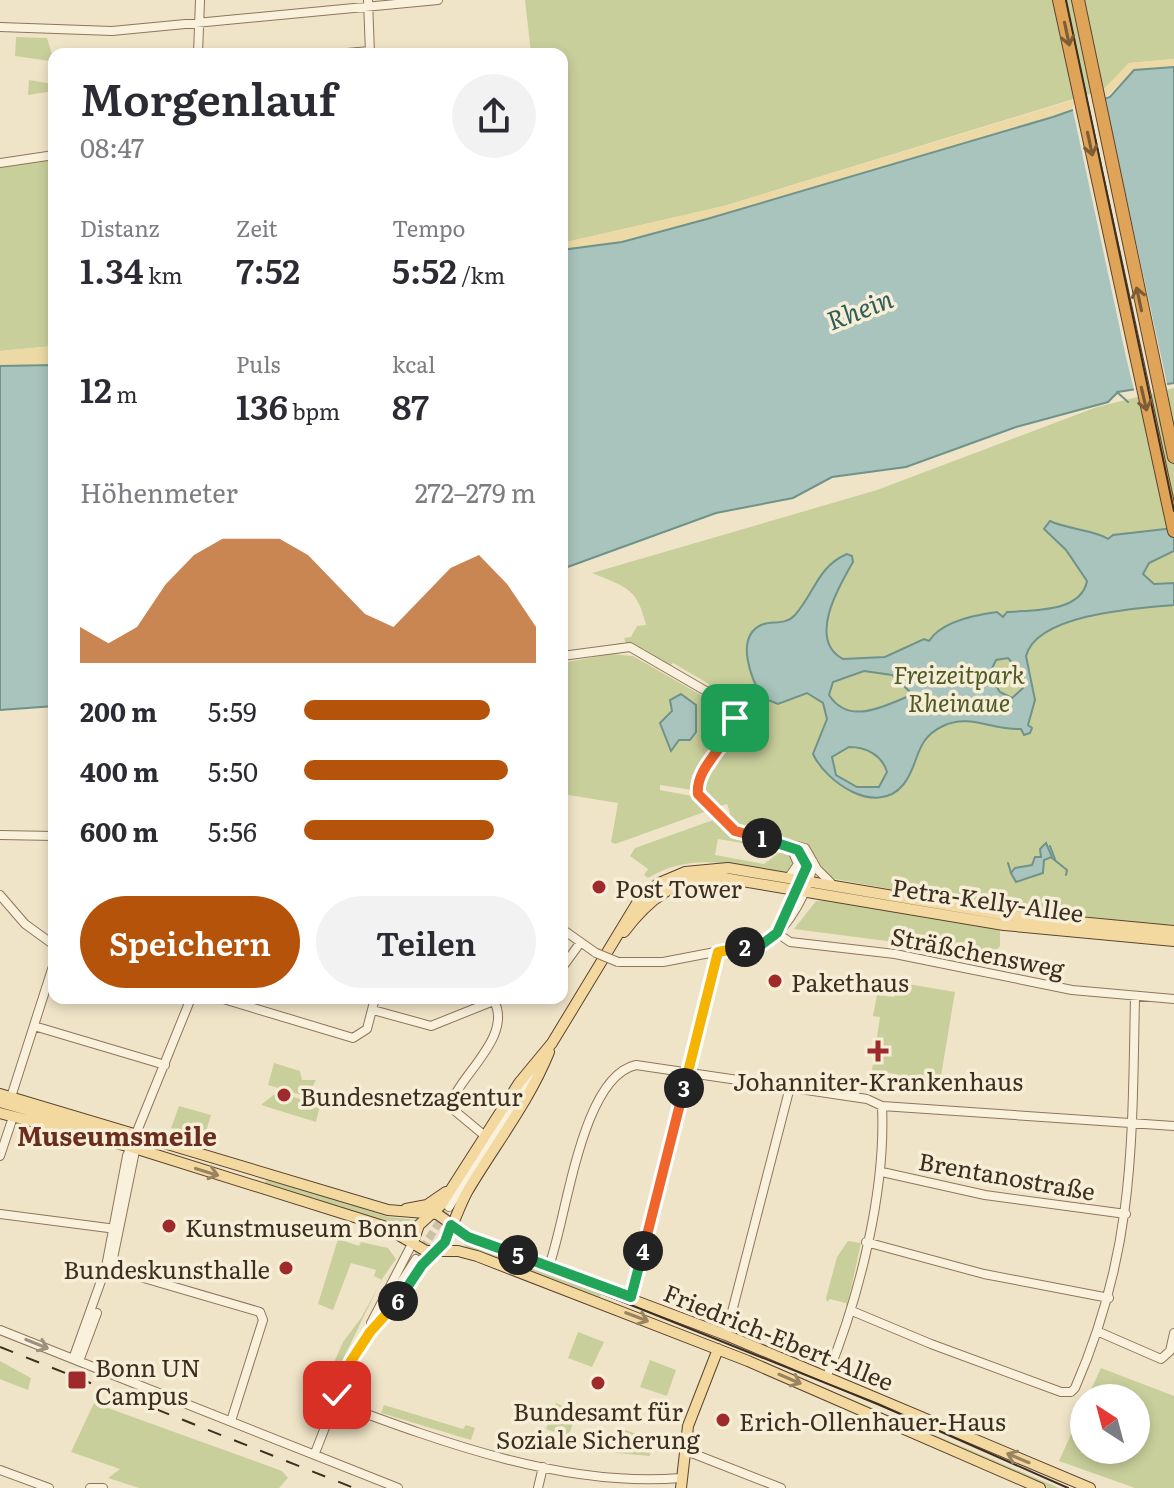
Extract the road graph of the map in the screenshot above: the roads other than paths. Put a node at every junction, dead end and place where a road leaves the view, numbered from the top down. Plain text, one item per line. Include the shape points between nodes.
1 (200, 0) edge
2 (438, 0) edge
3 (1059, 0) edge
4 (1078, 0) edge
5 (369, 4) edge
6 (199, 22) junction
7 (0, 27) edge
8 (198, 48) edge
9 (370, 48) edge
10 (48, 156) edge
11 (0, 163) edge
12 (1174, 457) edge
13 (1174, 531) edge
14 (568, 655) edge
15 (0, 835) edge
16 (48, 836) edge
17 (788, 844) junction
18 (813, 862) junction
19 (789, 877) junction
20 (804, 884) junction
21 (832, 884) junction
22 (778, 885) junction
23 (820, 893) junction
24 (0, 895) edge
25 (792, 906) junction
26 (780, 929) junction
27 (1174, 931) edge
28 (568, 934) edge
29 (48, 941) edge
30 (1174, 941) edge
31 (580, 943) junction
32 (612, 945) junction
33 (718, 952) junction
34 (694, 956) junction
35 (568, 960) edge
36 (712, 974) junction
37 (48, 982) edge
38 (1135, 997) junction
39 (1174, 999) edge
40 (189, 1004) edge
41 (240, 1004) edge
42 (374, 1004) edge
43 (485, 1004) edge
44 (497, 1004) edge
45 (373, 1010) junction
46 (34, 1026) junction
47 (552, 1043) junction
48 (165, 1065) junction
49 (688, 1071) junction
50 (790, 1087) junction
51 (7, 1104) edge
52 (882, 1106) junction
53 (0, 1113) edge
54 (1132, 1123) junction
55 (1174, 1126) edge
56 (485, 1136) junction
57 (135, 1142) junction
58 (0, 1156) edge
59 (882, 1172) junction
60 (452, 1187) junction
61 (449, 1207) tunnel mouth
62 (388, 1210) junction
63 (0, 1214) edge
64 (433, 1214) junction
65 (1126, 1214) junction
66 (451, 1225) junction
67 (118, 1229) junction
68 (413, 1242) junction
69 (866, 1242) junction
70 (435, 1252) junction
71 (416, 1259) tunnel mouth
72 (549, 1266) junction
73 (109, 1267) junction
74 (631, 1297) junction
75 (1109, 1298) junction
76 (852, 1311) junction
77 (0, 1330) edge
78 (370, 1332) junction
79 (1099, 1332) junction
80 (1174, 1333) edge
81 (726, 1335) junction
82 (718, 1349) junction
83 (76, 1360) junction
84 (827, 1376) junction
85 (334, 1402) junction
86 (231, 1421) junction
87 (684, 1450) junction
88 (315, 1453) junction
89 (543, 1467) junction
90 (0, 1470) edge
91 (681, 1483) edge
92 (43, 1487) edge
93 (1034, 1487) edge
94 (90, 1488) edge
95 (103, 1488) edge
96 (398, 1488) edge
97 (538, 1488) edge
98 (781, 1488) edge
99 (1090, 1488) edge

1 - 6 street
2 - 5 street
3 -> 13 highway
12 -> 4 highway
5 - 6 street
5 - 9 street
6 - 7 street via 101,32
6 - 8 street
10 - 11 street
14 - 17 street via 630,647 726,702 734,713 733,727 699,781 698,794 735,831
15 - 16 street
17 - 18 street via 805,848
17 - 19 street via 798,864
17 - 20 street via 804,856
18 - 20 street
18 - 21 street
19 - 20 main road
19 - 32 main road via 712,868 671,877 637,903
20 - 21 main road, Petra-Kelly-Allee
20 - 22 main road
20 - 23 main road, Petra-Kelly-Allee
20 - 25 street
21 - 27 main road, Petra-Kelly-Allee via 1006,915
22 - 25 street
22 - 32 main road via 718,877 681,883 652,900
23 - 25 street
23 - 30 main road, Petra-Kelly-Allee via 1004,925
24 - 29 street
25 - 26 street
26 - 33 street via 761,945
26 - 38 street, Sträßchensweg via 790,942 870,949 1072,990
28 - 31 street
31 - 34 street, bridge via 618,962 645,964
31 - 35 street
32 - 47 main road
33 - 34 street
33 - 36 street
34 - 36 street via 707,963
36 - 49 street
37 - 46 street
38 - 39 street, Sträßchensweg
38 - 54 street
40 - 48 street
41 - 45 street via 353,1038 364,1032
42 - 45 street
43 - 45 street via 431,1026
44 - 56 street via 498,1025 449,1106
46 - 48 street
46 - 51 street
47 - 56 main road
47 - 61 street
47 - 66 main road via 538,1077
48 - 57 street
49 - 50 street
49 - 72 street via 636,1065 612,1077 594,1106
49 - 74 street
50 - 52 street
50 - 81 street
51 - 53 main road
51 - 57 main road
51 - 57 main road
51 - 58 street
52 - 54 street
52 - 59 street
54 - 55 street
54 - 65 street
56 - 60 main road
57 - 62 main road
57 - 67 street
57 -> 68 main road via 383,1226
59 - 65 street, Brentanostraße via 985,1195
59 - 69 street
60 - 62 main road via 427,1205
60 - 64 main road
62 - 64 main road
63 - 67 street
64 - 66 main road
64 - 68 main road via 419,1225
65 - 75 street
66 - 70 main road
66 - 72 main road, Friedrich-Ebert-Allee via 476,1241
67 - 73 street
68 - 70 main road
68 - 78 street via 382,1297
69 - 75 street via 984,1274
69 - 76 street
70 - 78 street
70 -> 82 main road, Friedrich-Ebert-Allee via 477,1256
71 - 78 street
72 - 74 main road, Friedrich-Ebert-Allee
73 - 83 street
73 - 86 street via 260,1312 263,1320
74 - 81 main road, Friedrich-Ebert-Allee
75 - 79 street
76 - 79 street via 1071,1392
76 - 84 street
77 -> 83 street
78 - 85 street
79 - 80 street via 1161,1359 1170,1351
81 - 84 main road, Friedrich-Ebert-Allee
82 - 87 main road
82 -> 93 main road, Friedrich-Ebert-Allee
83 - 86 street
99 -> 84 main road, Friedrich-Ebert-Allee
85 - 88 street
85 - 89 street via 397,1426
86 - 88 street
87 - 91 main road
87 - 98 street
88 - 96 street
89 - 91 street via 613,1480
89 - 97 street
90 - 92 street
94 - 95 street

